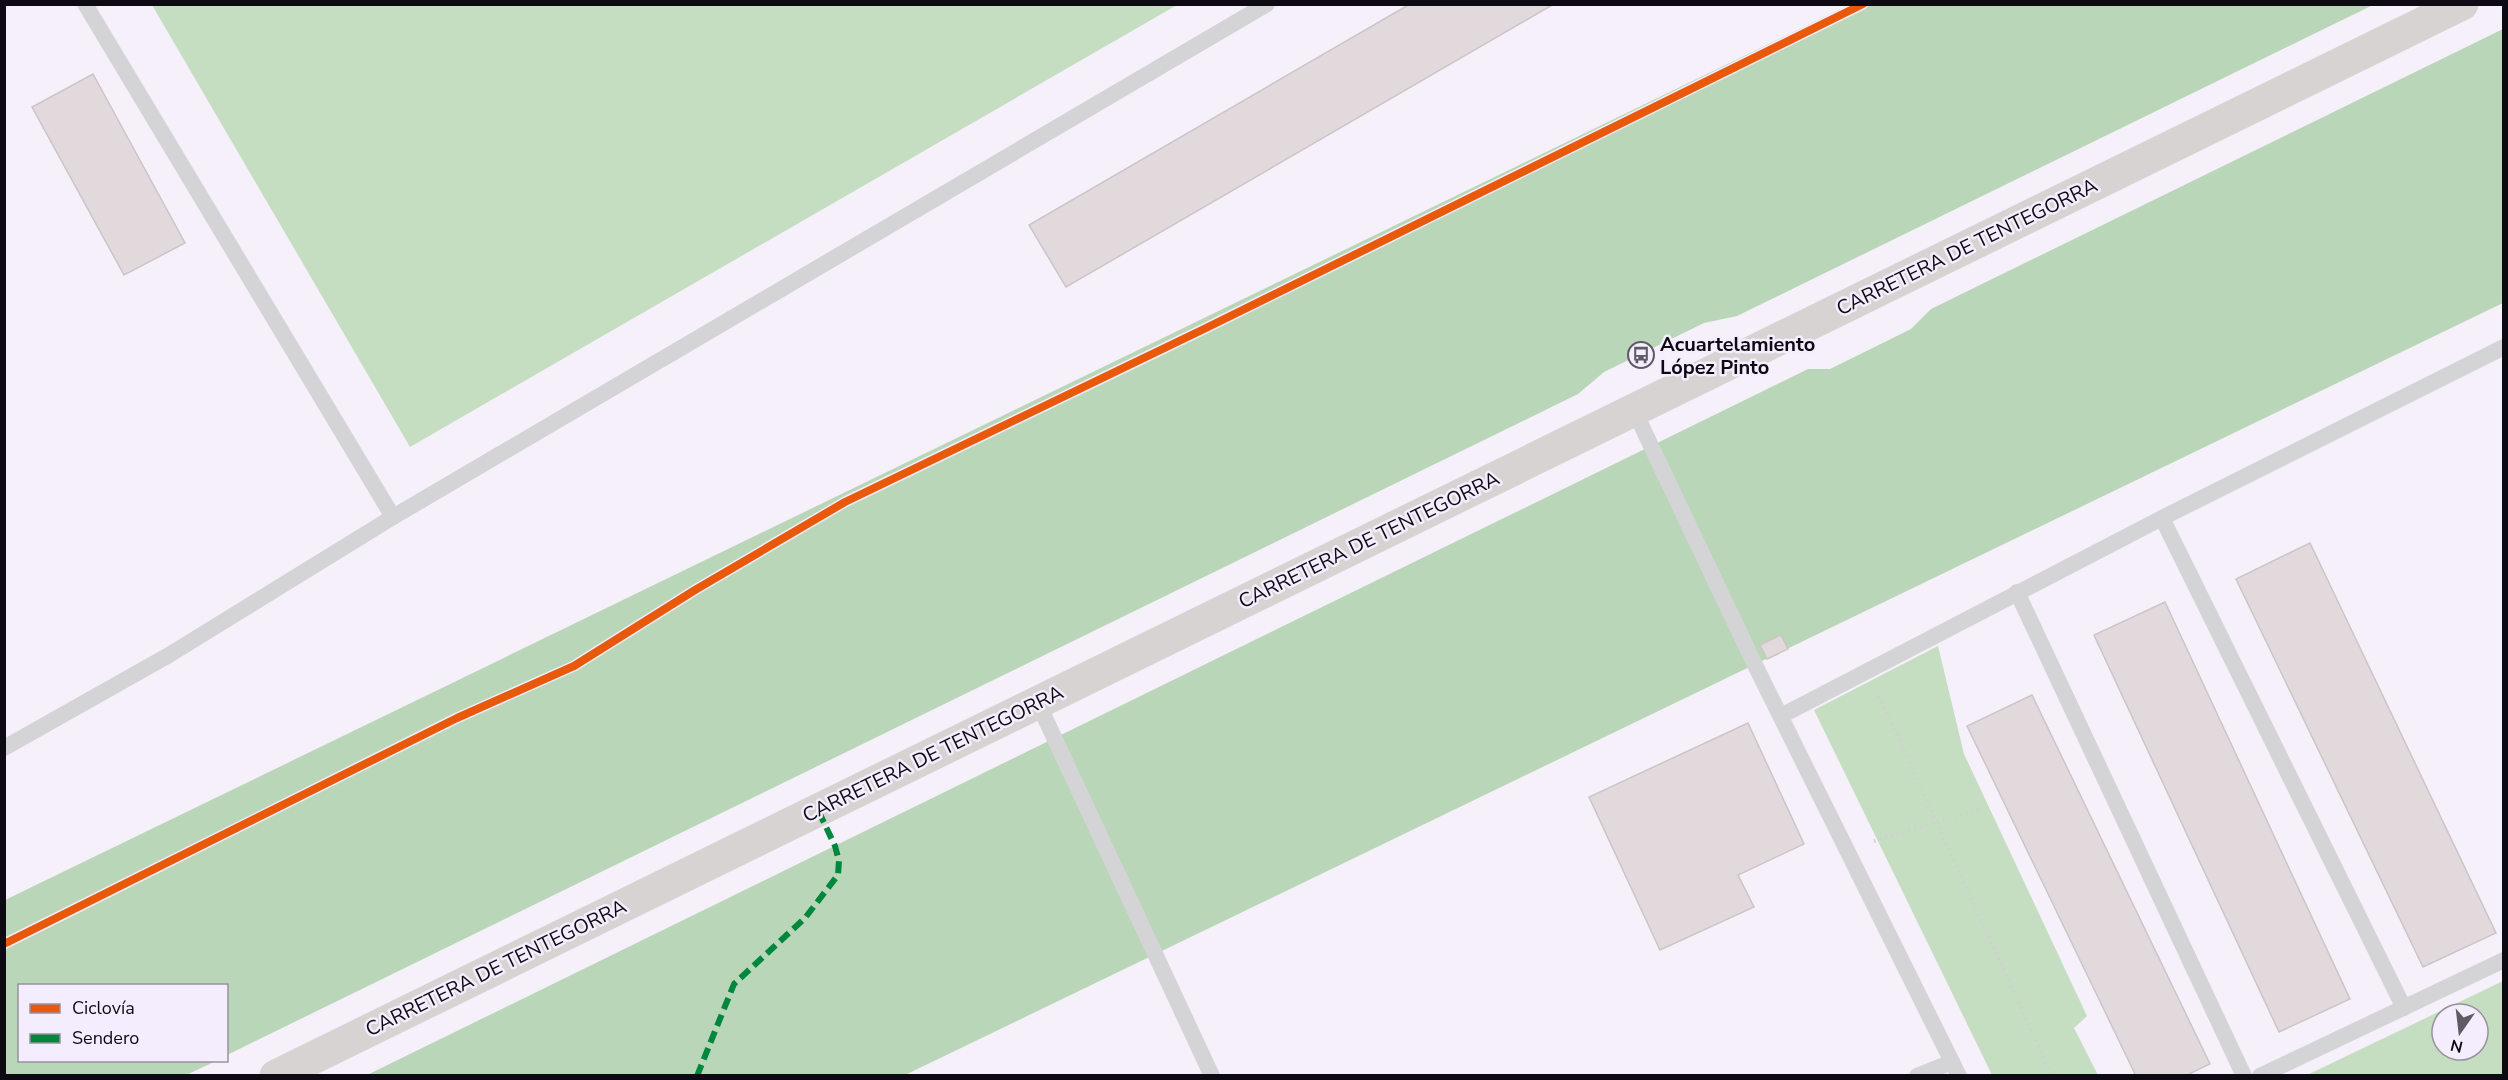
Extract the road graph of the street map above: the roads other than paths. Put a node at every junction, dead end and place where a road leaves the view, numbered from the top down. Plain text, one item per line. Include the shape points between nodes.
1 (85, 4) edge
2 (1267, 4) edge
3 (2462, 4) edge
4 (2504, 346) edge
5 (1634, 410) junction
6 (393, 518) junction
7 (2162, 518) junction
8 (2017, 592) junction
9 (1038, 703) junction
10 (1781, 716) junction
11 (4, 748) edge
12 (2504, 960) edge
13 (2404, 1008) junction
14 (1956, 1069) edge
15 (276, 1076) edge
16 (1212, 1076) edge
17 (1917, 1076) edge
18 (2244, 1076) edge
19 (2260, 1076) edge

1 - 6 lane
2 - 6 lane
3 - 5 main road, CARRETERA DE TENTEGORRA
4 - 7 lane
5 - 9 main road, CARRETERA DE TENTEGORRA
5 - 10 lane
6 - 11 lane via 169,656
7 - 8 lane
7 - 13 lane
8 - 10 lane
8 - 18 lane
9 - 15 main road, CARRETERA DE TENTEGORRA
9 - 16 lane
10 - 14 lane
12 - 13 lane
13 - 19 lane
14 - 17 lane

